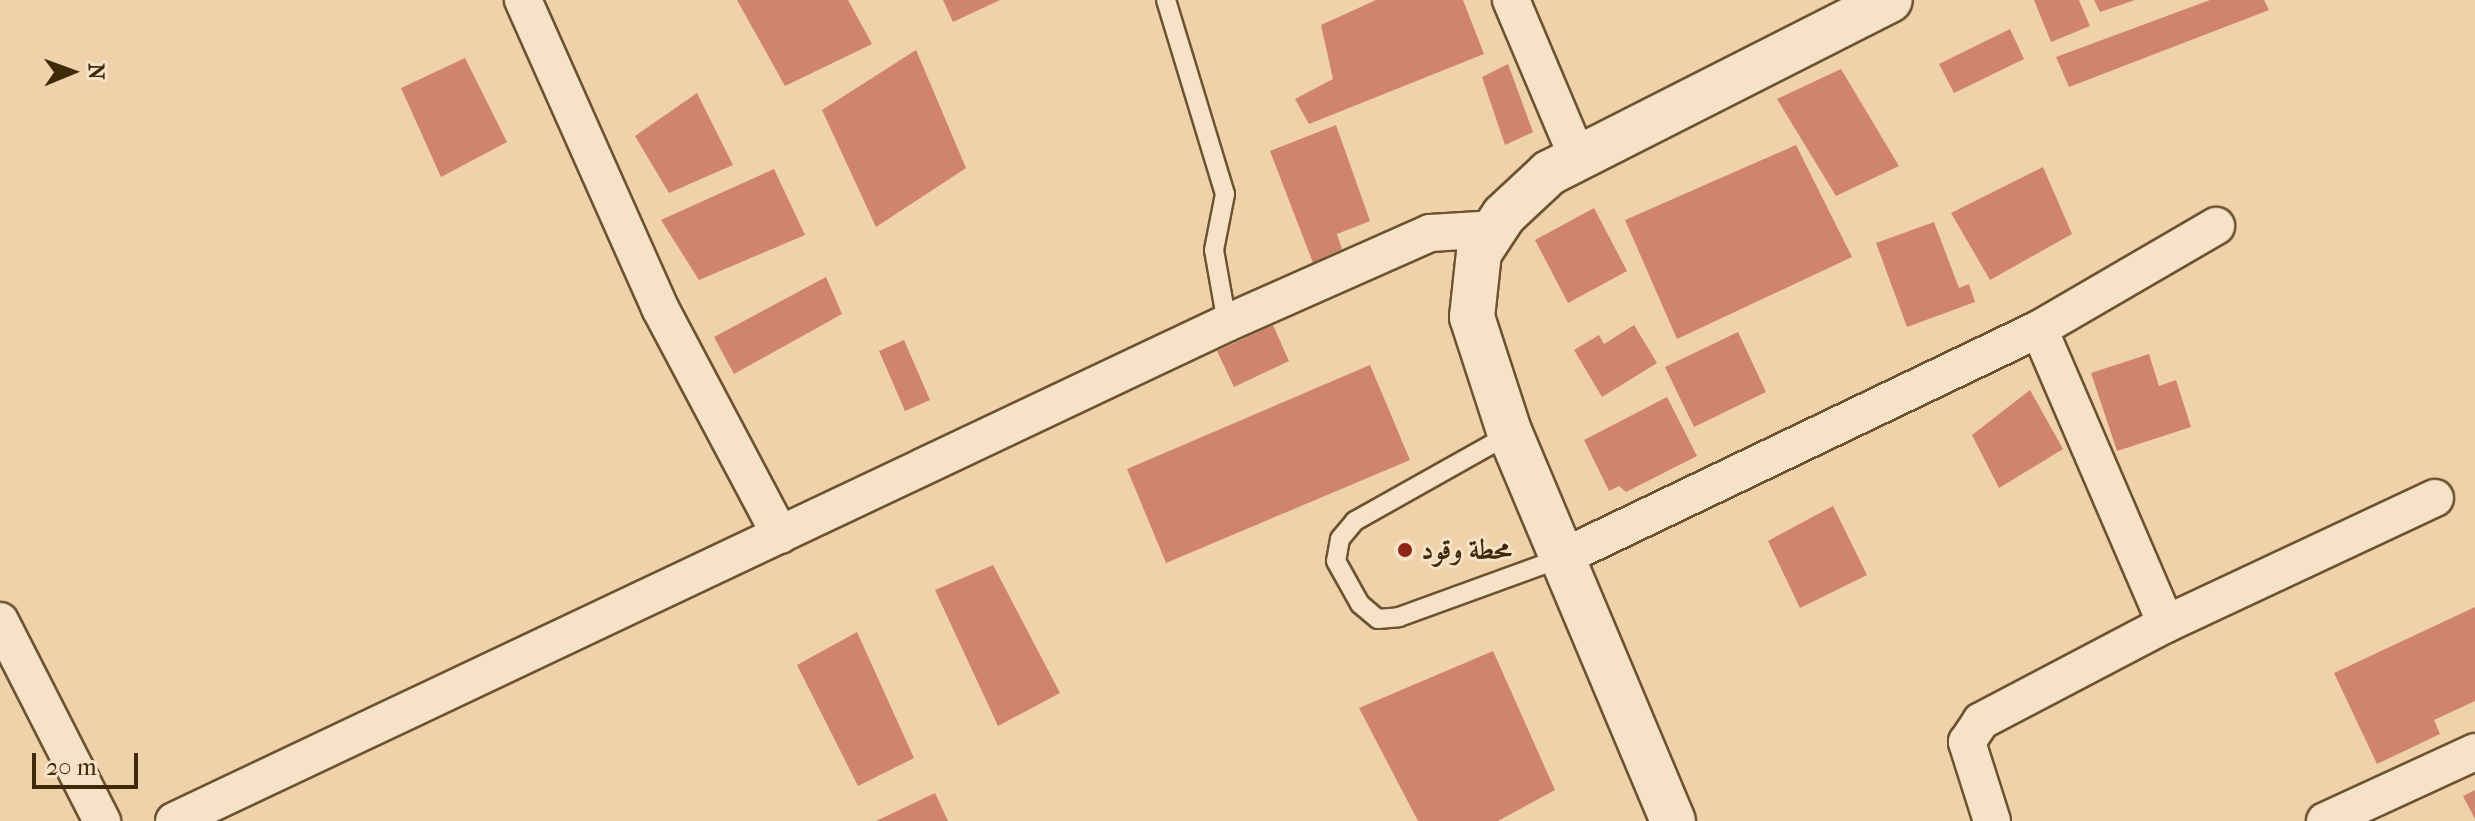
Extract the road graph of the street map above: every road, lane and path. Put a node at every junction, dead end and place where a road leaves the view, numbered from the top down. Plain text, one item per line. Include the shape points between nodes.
1 (523, 0) edge
2 (1166, 0) edge
3 (1511, 0) edge
4 (1890, 0) edge
5 (1577, 156) junction
6 (2216, 226) dead end
7 (1496, 229) junction
8 (1227, 323) junction
9 (2039, 329) junction
10 (1510, 434) junction
11 (2435, 498) dead end
12 (780, 535) junction
13 (1561, 558) junction
14 (0, 621) edge
15 (2166, 624) junction
16 (2475, 752) edge
17 (102, 821) edge
18 (174, 821) edge
19 (1673, 821) edge
20 (1992, 821) edge
21 (2325, 821) edge

1 - 12 street via 660,308
2 - 8 lane via 1225,194 1214,250
3 - 5 street
4 - 5 street
5 - 7 street via 1521,195
6 - 9 street
7 - 8 street via 1430,233
7 - 10 street via 1479,253 1472,317
8 - 12 street
9 - 13 street
9 - 15 street
10 - 13 street
10 - 13 lane via 1355,521 1340,539 1336,561 1360,604 1378,619 1399,617
11 - 15 street
12 - 18 street
13 - 19 street
14 - 17 street
15 - 20 street via 1981,721 1967,742
16 - 21 street

